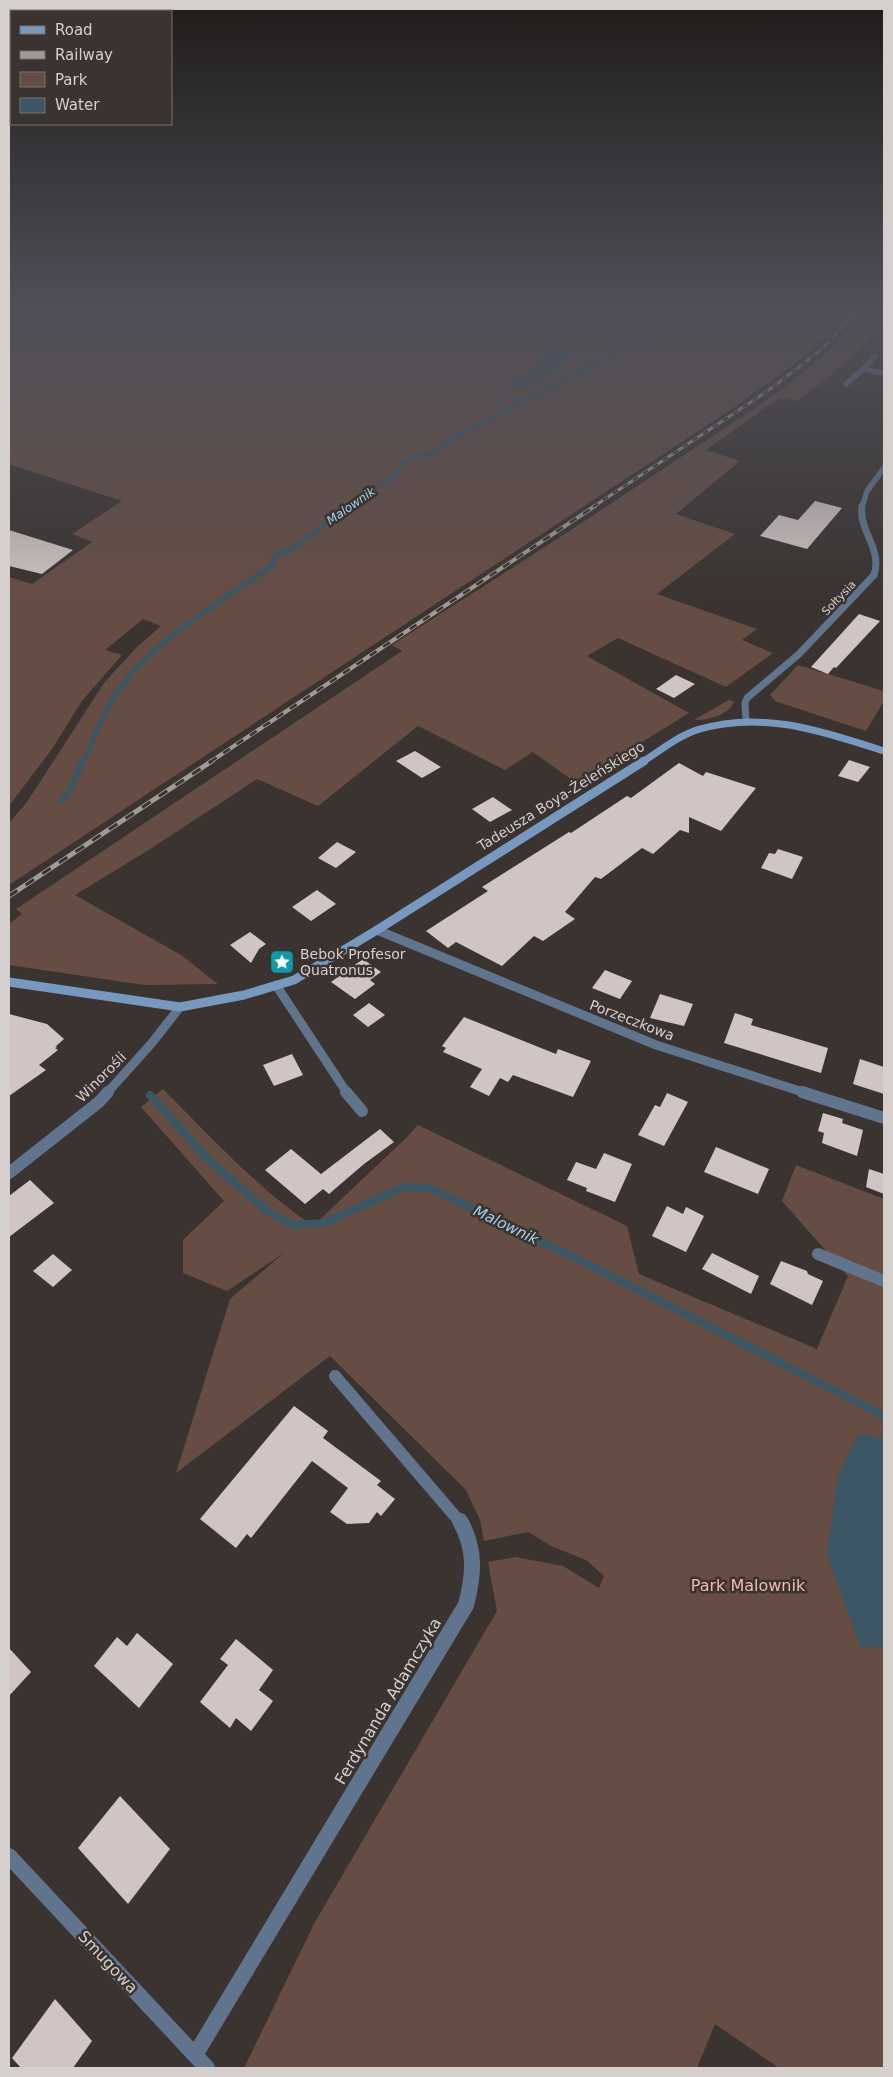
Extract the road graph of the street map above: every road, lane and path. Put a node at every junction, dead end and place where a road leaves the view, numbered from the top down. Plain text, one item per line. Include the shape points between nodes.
1 (884, 468) edge
2 (746, 720) junction
3 (884, 751) edge
4 (377, 930) junction
5 (9, 982) edge
6 (276, 985) junction
7 (180, 1007) junction
8 (362, 1111) dead end
9 (884, 1118) edge
10 (9, 1174) edge
11 (818, 1254) dead end
12 (884, 1281) edge
13 (336, 1376) dead end
14 (9, 1856) edge
15 (195, 2055) junction
16 (207, 2068) edge

1 - 2 street, Sołtysia via 862,501 861,517 877,557 876,571 799,654 748,698 745,703
2 - 3 street, Tadeusza Boya-Żeleńskiego via 804,726
2 - 4 street, Tadeusza Boya-Żeleńskiego via 688,733
4 - 6 street, Tadeusza Boya-Żeleńskiego via 294,980
4 - 9 street, Porzeczkowa via 656,1045
5 - 7 street, Tadeusza Boya-Żeleńskiego
6 - 7 street, Tadeusza Boya-Żeleńskiego via 244,995
6 - 8 street
7 - 10 street, Winorośli via 152,1044 99,1102
11 - 12 street
13 - 15 street, Ferdynanda Adamczyka via 457,1516 468,1534 474,1576 466,1605
14 - 15 street, Smugowa
15 - 16 street, Smugowa

